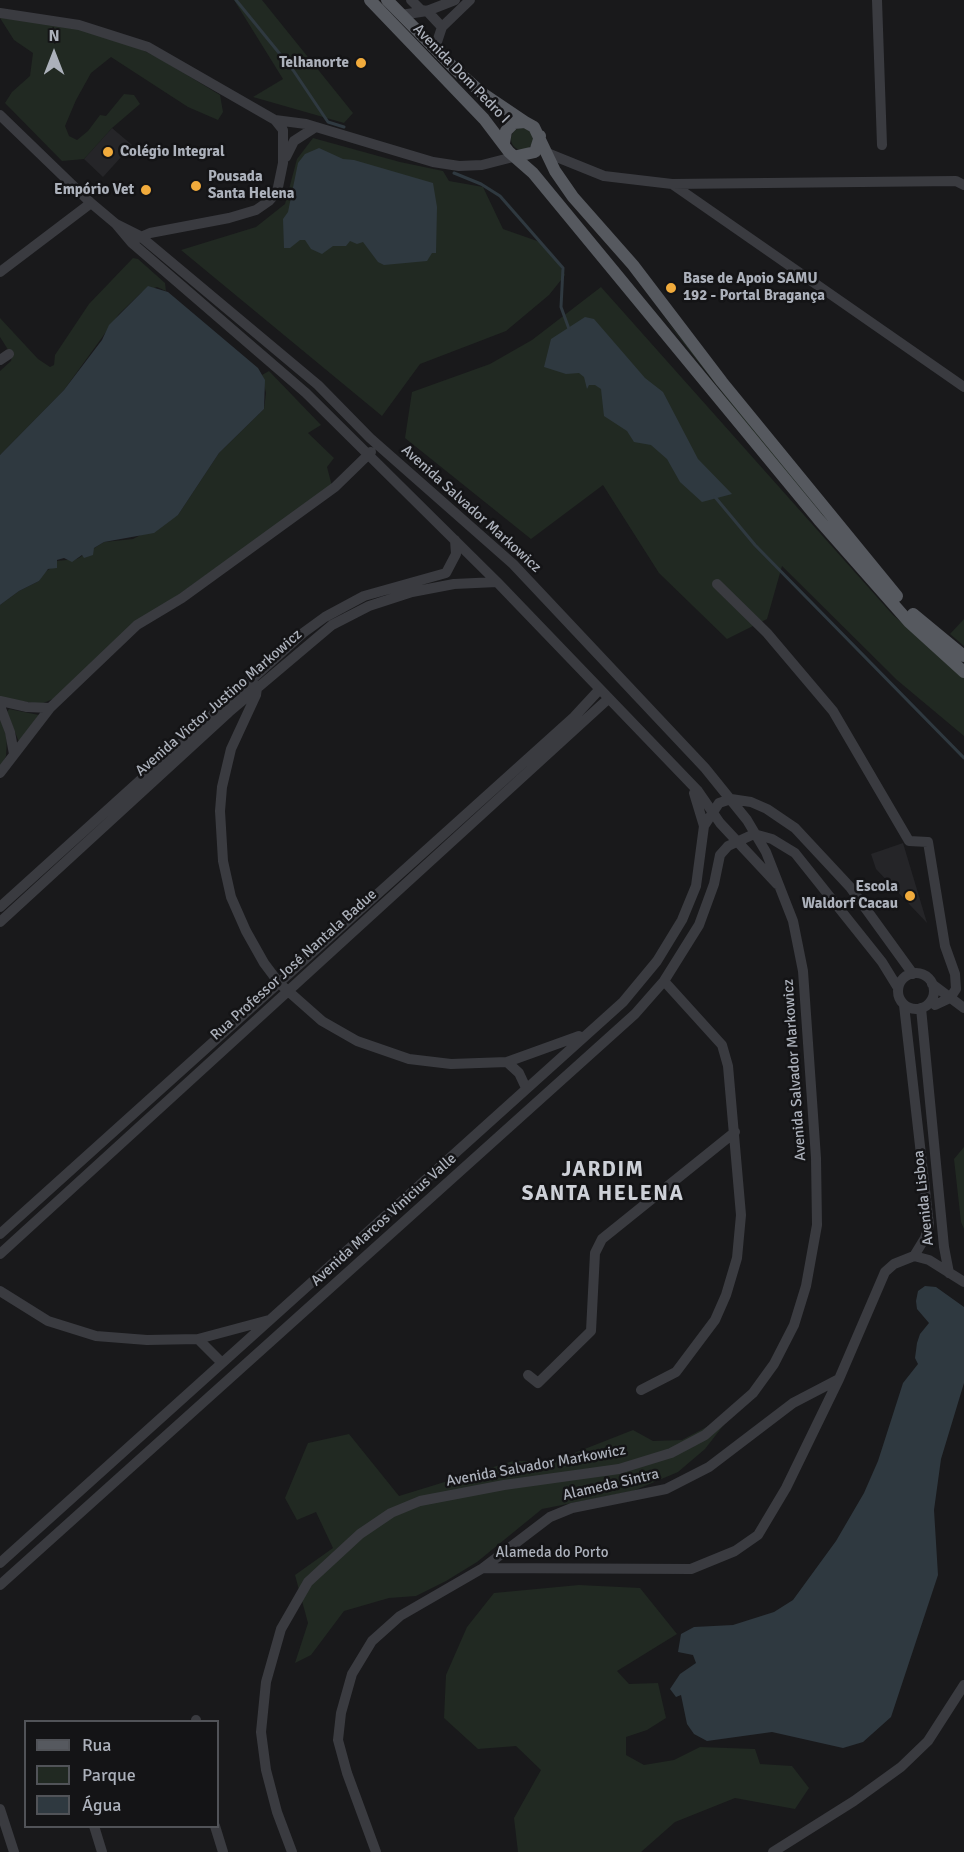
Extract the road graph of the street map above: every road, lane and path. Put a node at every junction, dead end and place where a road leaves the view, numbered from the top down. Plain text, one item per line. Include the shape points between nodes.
1 (370, 0) edge
2 (387, 0) edge
3 (411, 0) edge
4 (454, 0) edge
5 (471, 0) edge
6 (877, 0) edge
7 (427, 11) junction
8 (0, 13) edge
9 (401, 15) junction
10 (442, 27) junction
11 (435, 48) junction
12 (0, 115) edge
13 (275, 120) junction
14 (525, 122) junction
15 (314, 128) junction
16 (540, 136) junction
17 (504, 143) junction
18 (882, 145) dead end
19 (547, 153) junction
20 (517, 156) junction
21 (283, 163) junction
22 (488, 163) junction
23 (962, 180) edge
24 (672, 184) junction
25 (91, 203) junction
26 (136, 240) junction
27 (0, 272) edge
28 (964, 387) edge
29 (378, 446) junction
30 (367, 456) junction
31 (455, 540) junction
32 (447, 573) junction
33 (497, 582) junction
34 (454, 584) junction
35 (717, 584) dead end
36 (964, 656) edge
37 (964, 672) edge
38 (253, 684) junction
39 (600, 690) junction
40 (608, 699) junction
41 (0, 701) edge
42 (0, 706) edge
43 (50, 708) junction
44 (657, 718) junction
45 (641, 732) junction
46 (14, 754) junction
47 (0, 773) edge
48 (687, 779) junction
49 (731, 799) junction
50 (712, 811) junction
51 (704, 826) junction
52 (754, 834) junction
53 (737, 841) junction
54 (781, 888) junction
55 (0, 907) edge
56 (0, 922) edge
57 (914, 974) junction
58 (664, 981) junction
59 (932, 984) junction
60 (284, 987) junction
61 (898, 988) junction
62 (950, 998) junction
63 (623, 1002) junction
64 (904, 1005) junction
65 (928, 1006) junction
66 (963, 1007) edge
67 (635, 1014) junction
68 (585, 1034) junction
69 (507, 1062) junction
70 (526, 1088) junction
71 (931, 1119) junction
72 (915, 1120) junction
73 (735, 1132) junction
74 (0, 1234) edge
75 (0, 1254) edge
76 (914, 1256) junction
77 (949, 1273) junction
78 (964, 1282) edge
79 (0, 1292) edge
80 (270, 1320) junction
81 (198, 1339) junction
82 (222, 1363) junction
83 (528, 1375) dead end
84 (839, 1379) junction
85 (641, 1390) dead end
86 (0, 1563) edge
87 (483, 1568) junction
88 (0, 1586) edge
89 (964, 1685) edge
90 (0, 1809) edge
91 (94, 1828) edge
92 (214, 1828) edge
93 (14, 1852) edge
94 (102, 1852) edge
95 (224, 1852) edge
96 (292, 1852) edge
97 (376, 1852) edge
98 (773, 1852) edge

1 - 17 main road, Avenida Dom Pedro I
2 - 9 main road, Avenida Dom Pedro I
3 - 7 street
4 - 7 street
5 - 10 street
6 - 18 street
7 - 9 street
7 - 10 street
8 - 13 street via 79,25 140,44
9 - 11 main road, Avenida Dom Pedro I
10 - 11 street
11 - 14 main road, Avenida Dom Pedro I via 482,93
12 - 25 street, Avenida Salvador Markowicz
13 - 15 street
13 - 21 street via 283,130
14 - 16 main road
14 - 17 main road via 509,126
15 - 21 street via 294,141
15 - 22 street via 433,162 459,166
16 - 19 main road
16 - 20 main road via 535,152
17 - 20 main road
17 - 22 street via 503,150
19 - 24 street via 604,176
19 - 36 main road via 573,197 633,265 858,551 917,618
20 - 22 street
20 - 37 main road via 819,520 909,622
21 - 26 street via 277,192 256,210
23 - 24 street
24 - 28 street
25 - 26 street, Avenida Salvador Markowicz
25 - 27 street
26 - 29 street, Avenida Salvador Markowicz via 318,385
26 - 30 street, Avenida Salvador Markowicz via 306,393
29 - 30 street
29 - 44 street, Avenida Salvador Markowicz via 513,564
30 - 31 street, Avenida Salvador Markowicz
30 - 43 street via 335,487 182,598 137,625
31 - 32 street via 456,554
31 - 33 street, Avenida Salvador Markowicz
32 - 34 street
32 - 38 street, Avenida Victor Justino Markowicz via 399,585 344,606 303,633
33 - 34 street, Avenida Victor Justino Markowicz
33 - 39 street, Avenida Salvador Markowicz
34 - 38 street, Avenida Victor Justino Markowicz via 412,592 350,615
35 - 62 street via 767,633 833,711 909,841 928,842 945,946 955,974 956,989
38 - 55 street, Avenida Victor Justino Markowicz
38 - 56 street, Avenida Victor Justino Markowicz
38 - 60 street via 254,703 231,748 222,787 219,811 224,861 231,897 264,963
39 - 40 street, Avenida Salvador Markowicz
39 - 60 street, Rua Professor José Nantala Badue
40 - 45 street, Avenida Salvador Markowicz
40 - 60 street, Rua Professor José Nantala Badue
41 - 43 street
42 - 46 street
43 - 46 street
44 - 45 street via 653,732
44 - 49 street, Avenida Salvador Markowicz
45 - 48 street, Avenida Salvador Markowicz
46 - 47 street
48 - 50 street, Avenida Salvador Markowicz
48 - 51 street
49 - 50 street via 719,803
49 - 52 street, Avenida Salvador Markowicz
49 - 57 street via 767,808 795,828 850,887
50 - 51 street, Avenida Marcos Vinicius Valle
50 - 53 street, Avenida Salvador Markowicz
51 - 63 street, Avenida Marcos Vinicius Valle via 696,886 682,920 657,961
52 - 53 street
52 - 54 street, Avenida Salvador Markowicz
52 - 61 street via 772,839 795,853 882,962
53 - 54 street, Avenida Salvador Markowicz
53 - 58 street, Avenida Marcos Vinicius Valle via 720,855 699,925
54 - 96 street, Avenida Salvador Markowicz via 794,921 803,971 816,1158 817,1225 794,1325 774,1364 753,1393 705,1435 680,1449 619,1469 420,1501 391,1513 360,1534 308,1582 281,1629 266,1682 261,1732 274,1802
57 - 59 street via 924,976
57 - 61 street via 903,978
58 - 67 street, Avenida Marcos Vinicius Valle
58 - 73 street via 722,1046
59 - 62 street
59 - 65 street
60 - 69 street via 322,1021 357,1041 409,1059 451,1064
60 - 74 street, Rua Professor José Nantala Badue
60 - 75 street, Rua Professor José Nantala Badue
61 - 64 street
62 - 65 street
62 - 66 street
63 - 67 street
63 - 68 street, Avenida Marcos Vinicius Valle
64 - 65 street via 915,1009
64 - 72 street, Avenida Lisboa
65 - 66 street
65 - 71 street, Avenida Lisboa
67 - 88 street, Avenida Marcos Vinicius Valle
68 - 69 street
68 - 70 street, Avenida Marcos Vinicius Valle
69 - 70 street via 519,1073
70 - 80 street, Avenida Marcos Vinicius Valle
71 - 72 street
71 - 77 street, Avenida Lisboa
72 - 76 street, Avenida Lisboa via 929,1225
73 - 83 street via 602,1239 595,1253 591,1331 538,1383
73 - 85 street via 741,1215 737,1258 726,1295 715,1320 676,1372
76 - 77 street
76 - 84 street, Alameda do Porto via 885,1272
77 - 78 street
79 - 81 street via 48,1321 96,1335
80 - 81 street
80 - 82 street, Avenida Marcos Vinicius Valle
81 - 82 street
82 - 86 street, Avenida Marcos Vinicius Valle
84 - 87 street, Alameda Sintra via 793,1403 709,1467 666,1488 550,1516
84 - 87 street, Alameda do Porto via 786,1488 758,1535 735,1551 691,1569
87 - 97 street, Alameda do Porto via 400,1616 372,1641 352,1674 340,1713 338,1740
89 - 98 street via 928,1741 901,1767
90 - 93 street
91 - 94 street
92 - 95 street

